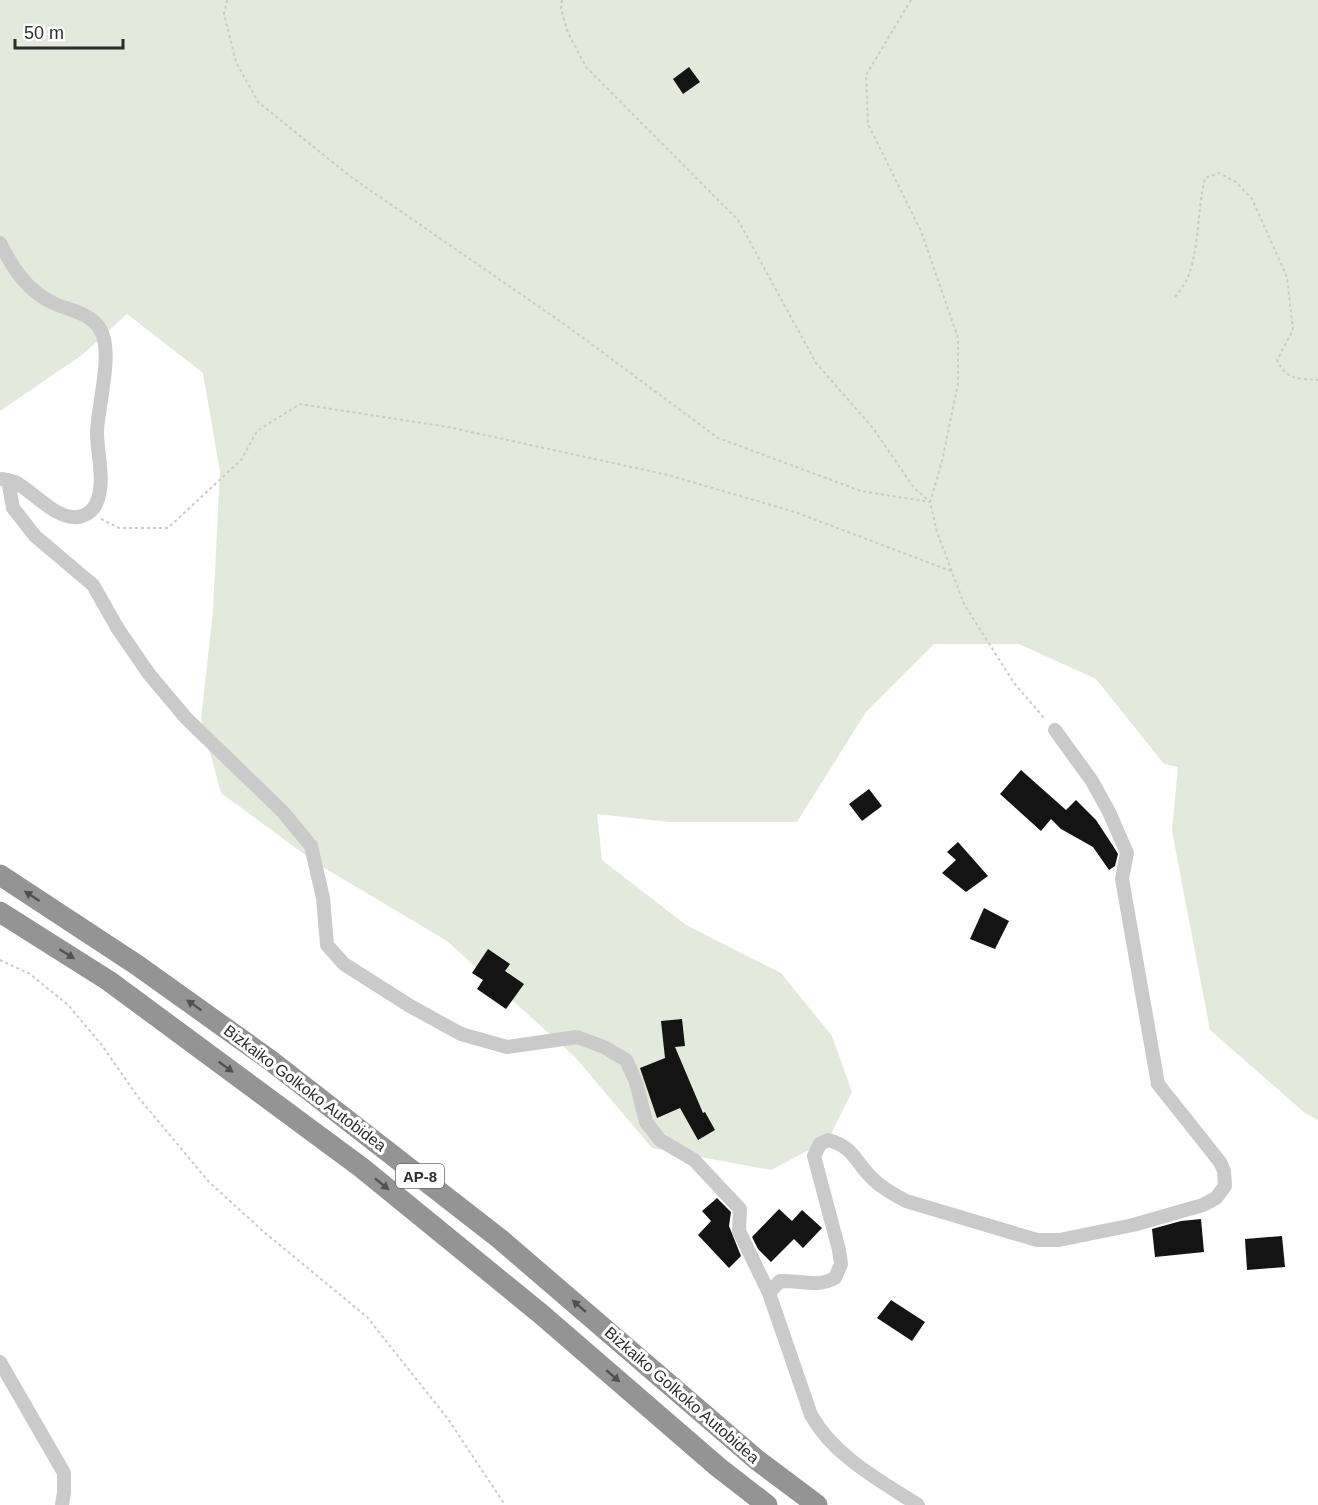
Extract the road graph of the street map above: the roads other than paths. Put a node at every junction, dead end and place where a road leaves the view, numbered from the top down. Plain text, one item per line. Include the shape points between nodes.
1 (0, 243) edge
2 (4, 479) edge
3 (1055, 730) road end
4 (0, 874) edge
5 (0, 912) edge
6 (769, 1293) junction
7 (0, 1362) edge
8 (62, 1505) edge
9 (767, 1505) edge
10 (817, 1505) edge
11 (918, 1505) edge

1 - 2 street via 9,261 35,292 99,326 106,357 96,505 78,517 64,516 15,482
2 - 6 street via 14,508 35,536 93,585 149,674 186,718 283,812 311,846 324,898 327,945 344,964 461,1034 507,1047 577,1037 626,1060 646,1122 660,1140 693,1160 740,1209 739,1231
3 - 6 street via 1092,781 1126,853 1122,879 1158,1084 1220,1162 1226,1186 1203,1205 1122,1227 1059,1240 1037,1240 906,1201 873,1179 841,1144 828,1140 820,1144 814,1156 841,1264 835,1278 823,1284 780,1281
10 -> 4 highway, Bizkaiko Golkoko Autobidea / AP-8 via 757,1460 500,1239 352,1123 137,965
5 -> 9 highway, Bizkaiko Golkoko Autobidea / AP-8 via 109,981 362,1168
6 - 11 street via 820,1431 843,1454
7 - 8 street via 64,1473

